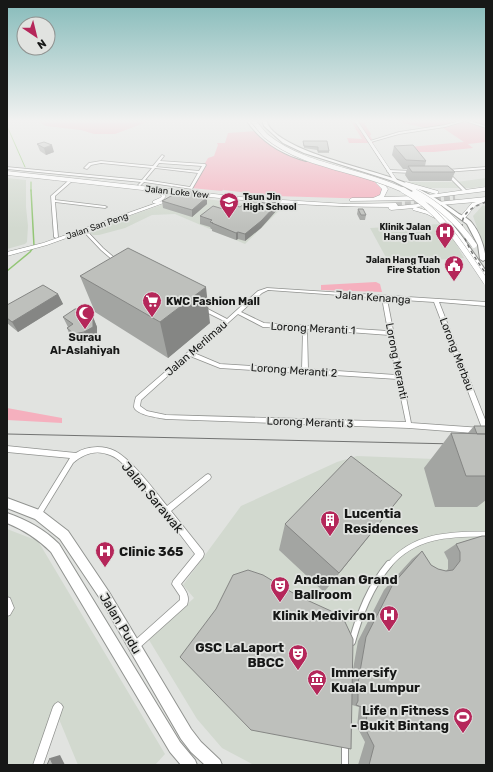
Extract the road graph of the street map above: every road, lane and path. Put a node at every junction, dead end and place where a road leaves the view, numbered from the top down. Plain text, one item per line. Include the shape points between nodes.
1 (163, 156) dead end
2 (296, 156) edge
3 (306, 156) edge
4 (312, 156) edge
5 (318, 156) edge
6 (380, 156) edge
7 (158, 162) junction
8 (154, 167) junction
9 (86, 168) dead end
10 (486, 168) edge
11 (438, 171) edge
12 (445, 171) junction
13 (7, 172) edge
14 (200, 172) junction
15 (390, 172) junction
16 (418, 172) edge
17 (384, 176) junction
18 (376, 180) junction
19 (396, 180) junction
20 (69, 182) junction
21 (142, 183) junction
22 (406, 184) junction
23 (486, 189) edge
24 (161, 192) junction
25 (244, 192) dead end
26 (466, 192) junction
27 (211, 193) junction
28 (252, 193) dead end
29 (486, 195) edge
30 (186, 196) junction
31 (195, 196) junction
32 (429, 196) junction
33 (179, 197) edge
34 (414, 198) junction
35 (455, 198) junction
36 (173, 199) edge
37 (374, 200) junction
38 (486, 200) edge
39 (54, 201) junction
40 (159, 202) junction
41 (394, 202) junction
42 (444, 204) junction
43 (429, 206) junction
44 (103, 207) dead end
45 (404, 208) junction
46 (462, 217) junction
47 (444, 218) junction
48 (450, 224) junction
49 (93, 225) junction
50 (74, 231) junction
51 (85, 231) junction
52 (56, 237) junction
53 (38, 244) junction
54 (29, 247) junction
55 (7, 251) edge
56 (7, 254) edge
57 (485, 261) edge
58 (119, 263) edge
59 (486, 276) edge
60 (486, 282) edge
61 (260, 292) joint
62 (384, 297) junction
63 (436, 300) junction
64 (486, 304) edge
65 (195, 305) edge
66 (238, 312) junction
67 (227, 321) junction
68 (305, 328) junction
69 (391, 333) junction
70 (190, 354) junction
71 (305, 371) junction
72 (400, 377) junction
73 (137, 406) joint
74 (409, 425) junction
75 (486, 431) edge
76 (7, 450) edge
77 (76, 456) junction
78 (208, 477) dead end
79 (7, 503) edge
80 (166, 511) junction
81 (38, 515) junction
82 (7, 518) edge
83 (486, 534) edge
84 (135, 646) junction
85 (350, 647) edge
86 (58, 707) dead end
87 (345, 734) edge
88 (174, 747) junction
89 (38, 765) edge
90 (186, 765) edge
91 (190, 765) edge
92 (215, 765) edge
93 (345, 765) edge

1 - 7 street
2 - 18 main road
3 - 60 main road, bridge via 381,180 414,196 443,221
4 - 57 main road, bridge via 383,178 420,194 465,231
5 - 17 main road
6 - 15 street
7 - 8 street
7 - 14 street via 204,165
8 - 9 street via 97,162
8 - 14 street
8 - 21 street
10 - 12 street
11 - 12 street
12 - 26 street
13 - 20 highway
13 - 21 highway, Jalan Loke Yew
13 - 24 highway, Jalan Loke Yew
14 - 21 street via 191,188
15 - 16 street
15 - 17 street
15 - 19 street
17 - 19 main road
18 - 34 main road
18 - 37 highway via 385,189 382,196
19 - 22 main road
20 - 24 highway
20 - 39 street via 53,196
21 - 27 highway, Jalan Loke Yew
22 - 32 main road
22 - 35 highway
23 - 26 highway
24 - 30 highway
24 - 31 highway
24 - 40 street via 164,197
24 - 41 highway, Jalan Loke Yew via 314,204
25 - 27 highway
26 - 35 highway
27 - 41 highway, Jalan Loke Yew via 323,202
28 - 37 highway via 328,200
29 - 35 highway
30 - 31 highway
30 - 33 street
31 - 45 highway via 336,209
32 - 34 highway
32 - 35 highway
32 - 42 main road
34 - 41 highway
34 - 43 main road
35 - 38 highway
35 - 42 highway
36 - 40 street, Jalan San Peng
37 - 41 highway
38 - 46 highway via 474,204
39 - 44 street
39 - 52 street
40 - 49 street, Jalan San Peng
40 - 51 street, Jalan San Peng
41 - 45 highway via 407,202 408,205
42 - 43 highway
42 - 46 main road
43 - 45 highway
43 - 47 main road
45 - 48 highway via 429,213
46 - 47 main road via 445,212 442,214
46 - 57 main road via 474,230
47 - 48 main road
48 - 59 main road via 458,232
49 - 50 street, Jalan San Peng
49 - 51 street
50 - 51 street
50 - 52 street, Jalan San Peng
51 - 53 street, Jalan San Peng
51 - 58 street
52 - 53 street, Jalan San Peng
53 - 54 street, Jalan San Peng
54 - 55 street, Jalan San Peng
54 - 56 street, Jalan San Peng
61 - 62 street, Jalan Kenanga via 267,289
61 - 66 street, Jalan Merlimau
62 - 63 street, Jalan Kenanga
62 - 69 street, Lorong Meranti
63 - 64 street, Jalan Kenanga
63 - 75 street, Lorong Merbau
65 - 67 street
66 - 67 street, Jalan Merlimau
66 - 68 street, Lorong Meranti 1 via 263,326
67 - 70 street, Jalan Merlimau
68 - 69 street, Lorong Meranti 1
68 - 71 street
69 - 72 street, Lorong Meranti
70 - 71 street, Lorong Meranti 2 via 220,366
70 - 73 street, Jalan Merlimau via 138,399
71 - 72 street, Lorong Meranti 2
72 - 74 street, Lorong Meranti
73 - 74 street, Lorong Meranti 3 via 146,413 166,417
74 - 75 street, Lorong Meranti 3
76 - 77 street, Jalan Sarawak
77 - 80 street, Jalan Sarawak via 90,450 113,453 124,460
77 - 81 street
78 - 80 street
79 - 81 main road, Jalan Pudu
80 - 84 street, Jalan Sarawak via 200,554 176,584 184,595 184,602
81 - 84 main road, Jalan Pudu via 64,535
82 - 88 main road, Jalan Pudu via 37,531 55,548
83 - 85 street via 443,535 419,542 395,557 371,587
84 - 92 main road, Jalan Pudu via 186,734
86 - 89 street
87 - 93 street
88 - 90 main road
88 - 91 main road, Jalan Pudu

